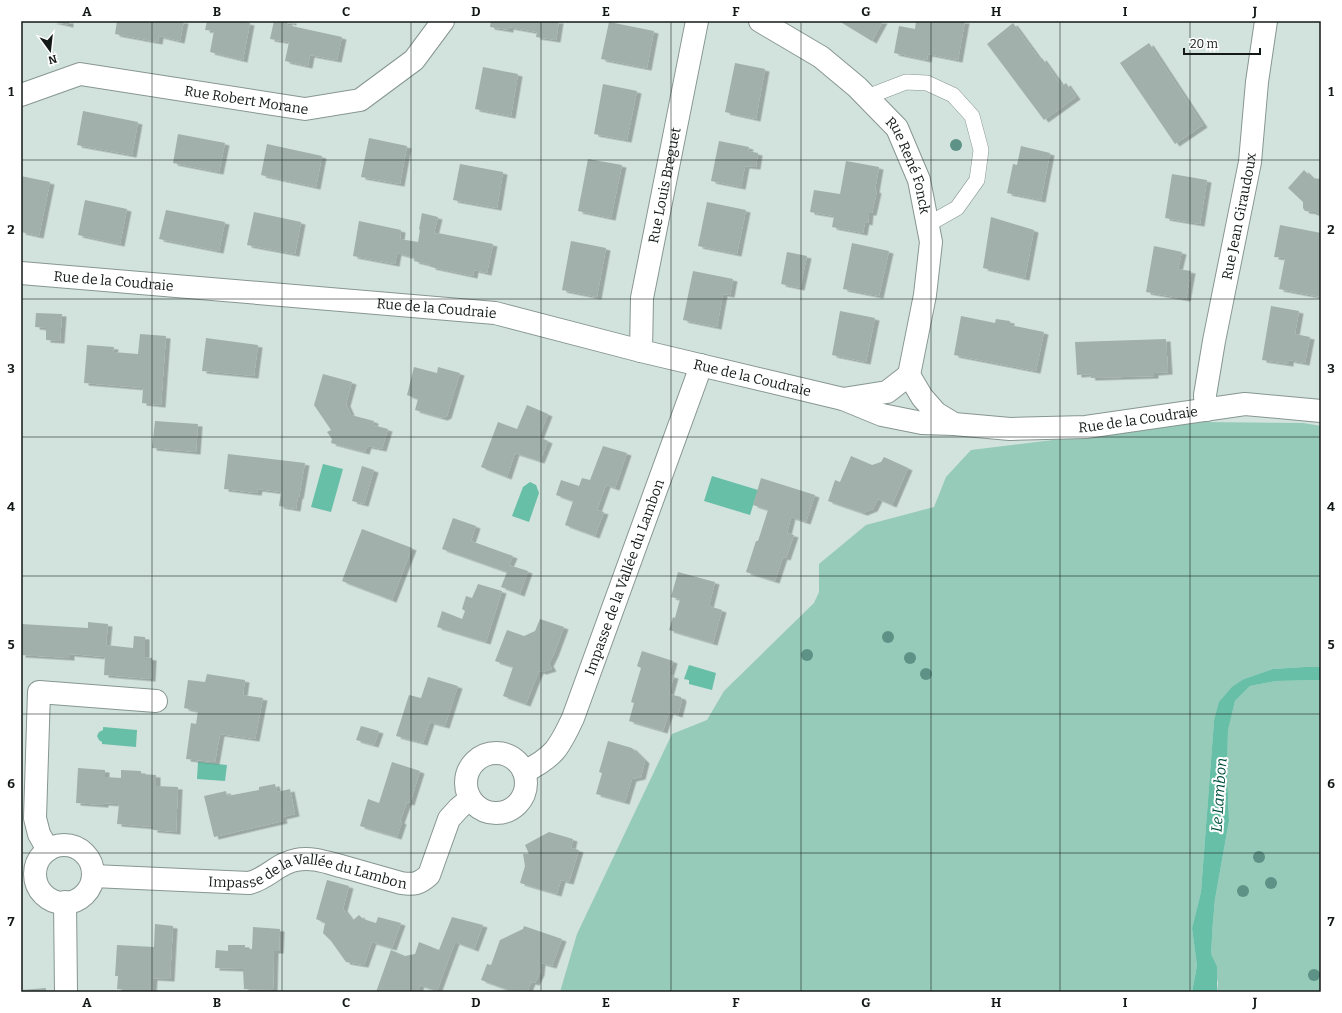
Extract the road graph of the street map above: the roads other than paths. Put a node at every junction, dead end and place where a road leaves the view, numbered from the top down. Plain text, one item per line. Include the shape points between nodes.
1 (444, 21) edge
2 (697, 21) edge
3 (760, 21) edge
4 (1266, 21) edge
5 (21, 95) edge
6 (867, 97) junction
7 (927, 225) junction
8 (21, 273) edge
9 (641, 351) junction
10 (700, 365) junction
11 (909, 375) junction
12 (843, 399) junction
13 (1206, 410) junction
14 (1321, 411) edge
15 (954, 424) junction
16 (156, 701) dead end
17 (524, 772) junction
18 (470, 799) junction
19 (48, 850) junction
20 (93, 876) junction
21 (65, 902) junction
22 (66, 992) edge

1 - 5 street, Rue Robert Morane via 414,60 360,100 305,109 80,74
2 - 9 street, Rue Louis Breguet via 642,298
3 - 6 street, Rue René Fonck via 821,56
4 - 13 street, Rue Jean Giraudoux via 1257,82 1250,162 1214,341 1205,395
6 - 7 street, Rue René Fonck via 896,128 918,180
6 - 7 lane via 906,82 927,83 953,95 972,116 981,150 977,180 957,208
7 - 11 street, Rue René Fonck via 930,242 925,295
8 - 9 street, Rue de la Coudraie via 495,314
9 - 10 street, Rue de la Coudraie
10 - 12 street, Rue de la Coudraie
10 - 17 street, Impasse de la Vallée du Lambon via 574,718 554,753
11 - 12 street, Rue de la Coudraie via 886,392
11 - 15 street, Rue de la Coudraie via 922,397 936,413
12 - 15 street, Rue de la Coudraie via 882,416 922,423
13 - 14 street, Rue de la Coudraie via 1245,404
13 - 15 street, Rue de la Coudraie via 1086,427 1010,429
16 - 19 street via 39,692 35,818 39,834
17 - 18 street via 525,791 514,807 505,812 486,812
17 - 18 street via 512,758 504,755 495,753 478,759 468,773 466,782
18 - 20 street, Impasse de la Vallée du Lambon via 449,819 429,875 422,882 401,883 307,859 284,863 265,878 250,883
19 - 20 street via 66,845 83,851 89,858
19 - 21 street via 37,864 36,882 48,897
20 - 21 street via 87,892 73,901
21 - 22 street

